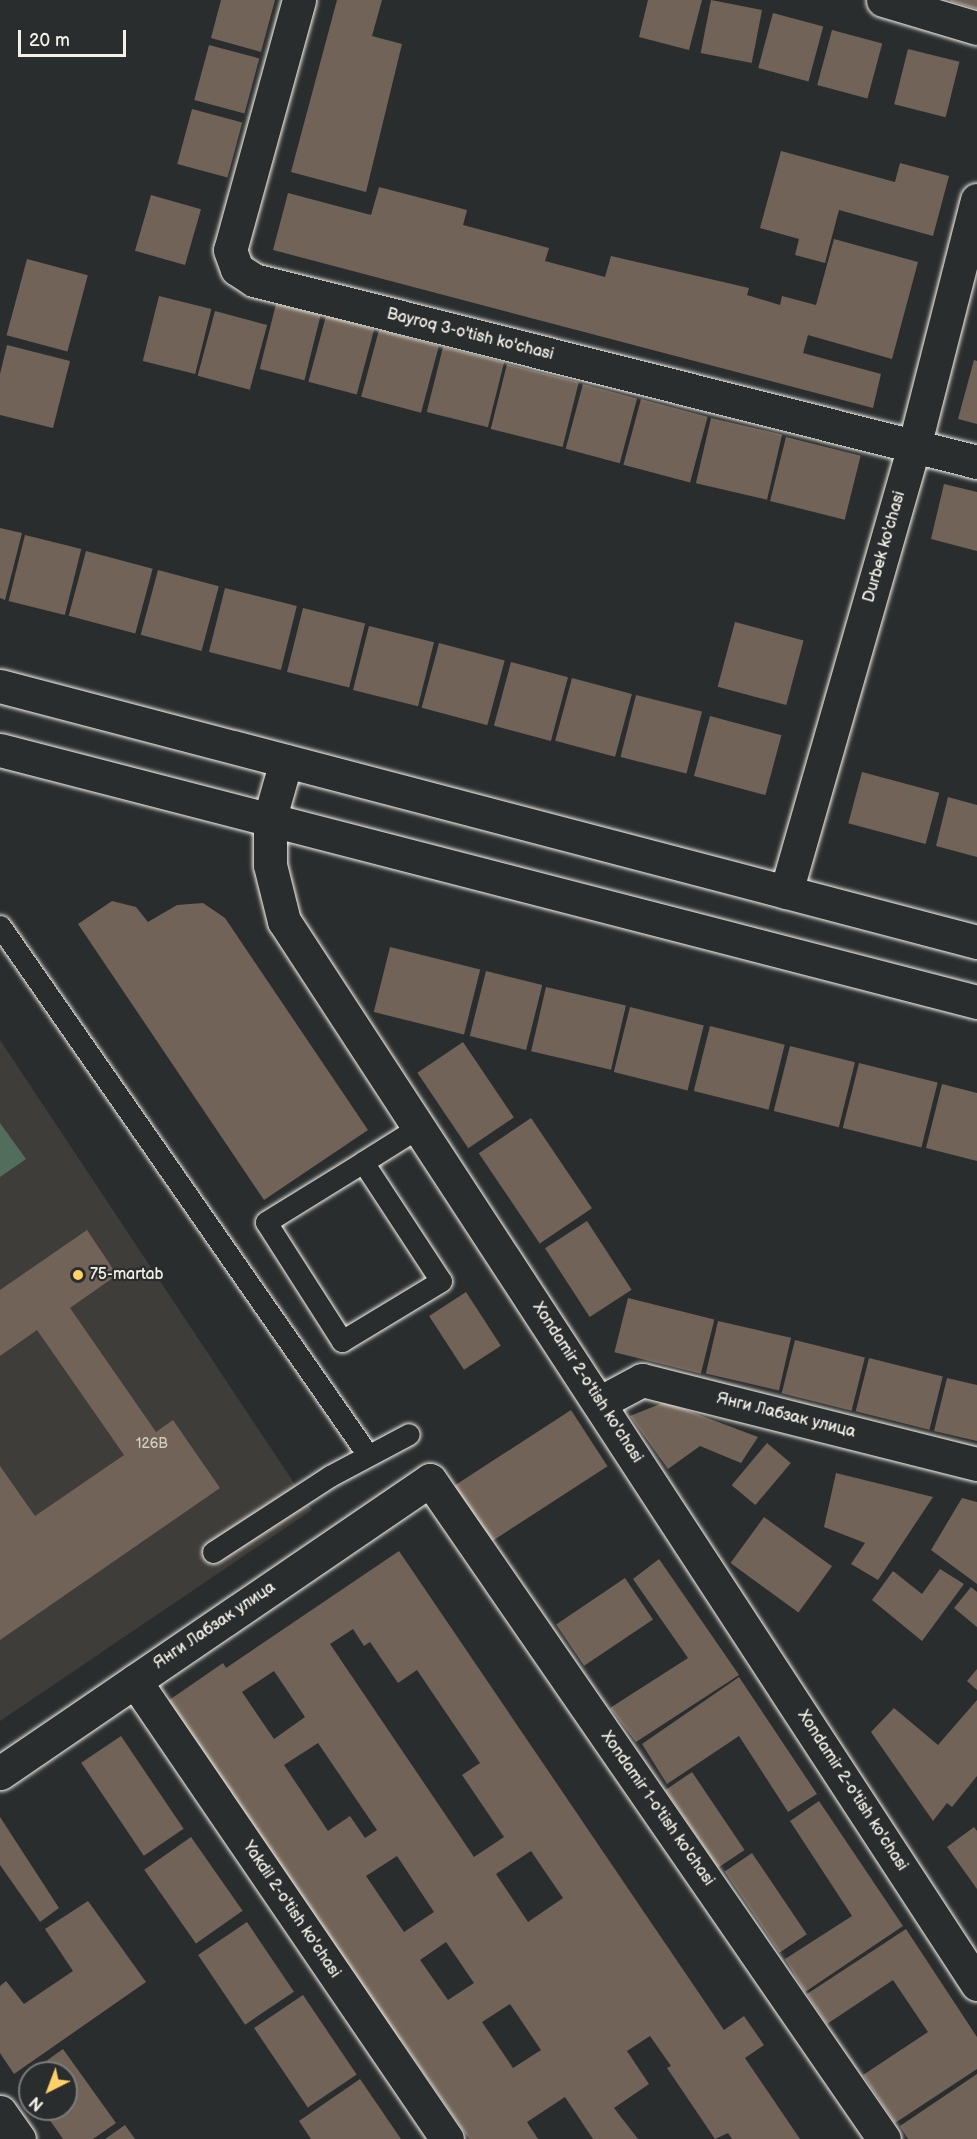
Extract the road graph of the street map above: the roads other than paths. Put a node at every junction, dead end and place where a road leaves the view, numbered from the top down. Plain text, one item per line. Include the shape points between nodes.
1 (299, 0) edge
2 (883, 0) edge
3 (977, 28) edge
4 (977, 200) edge
5 (914, 447) junction
6 (977, 462) edge
7 (0, 686) edge
8 (0, 750) edge
9 (286, 761) junction
10 (270, 817) junction
11 (786, 892) junction
12 (0, 926) edge
13 (977, 942) edge
14 (977, 1002) edge
15 (419, 1127) junction
16 (363, 1162) junction
17 (599, 1402) junction
18 (409, 1434) dead end
19 (368, 1455) junction
20 (977, 1464) edge
21 (430, 1480) joint
22 (213, 1552) dead end
23 (135, 1681) junction
24 (0, 1773) edge
25 (977, 1984) edge
26 (0, 2112) edge
27 (19, 2139) edge
28 (447, 2139) edge
29 (884, 2139) edge

1 - 5 street, Bayroq 3-o'tish ko'chasi via 230,250 237,269 254,280
2 - 3 street
4 - 5 street, Durbek ko'chasi
5 - 6 street, Bayroq 3-o'tish ko'chasi
5 - 11 street, Durbek ko'chasi
7 - 9 street
8 - 10 street
9 - 10 street, Xondamir 2-o'tish ko'chasi
9 - 11 street
10 - 14 street
10 - 15 street, Xondamir 2-o'tish ko'chasi via 270,865 284,921
11 - 13 street
12 - 19 lane
15 - 16 lane
15 - 17 street, Xondamir 2-o'tish ko'chasi
16 - 16 lane via 266,1222 342,1341 441,1281
17 - 20 street, Янги Лабзак улица via 642,1380
17 - 25 street, Xondamir 2-o'tish ko'chasi
18 - 19 lane
19 - 22 lane
21 - 23 street, Янги Лабзак улица
21 - 29 street, Xondamir 1-o'tish ko'chasi
23 - 24 street, Янги Лабзак улица
23 - 28 street, Yakdil 2-o'tish ko'chasi
26 - 27 street

